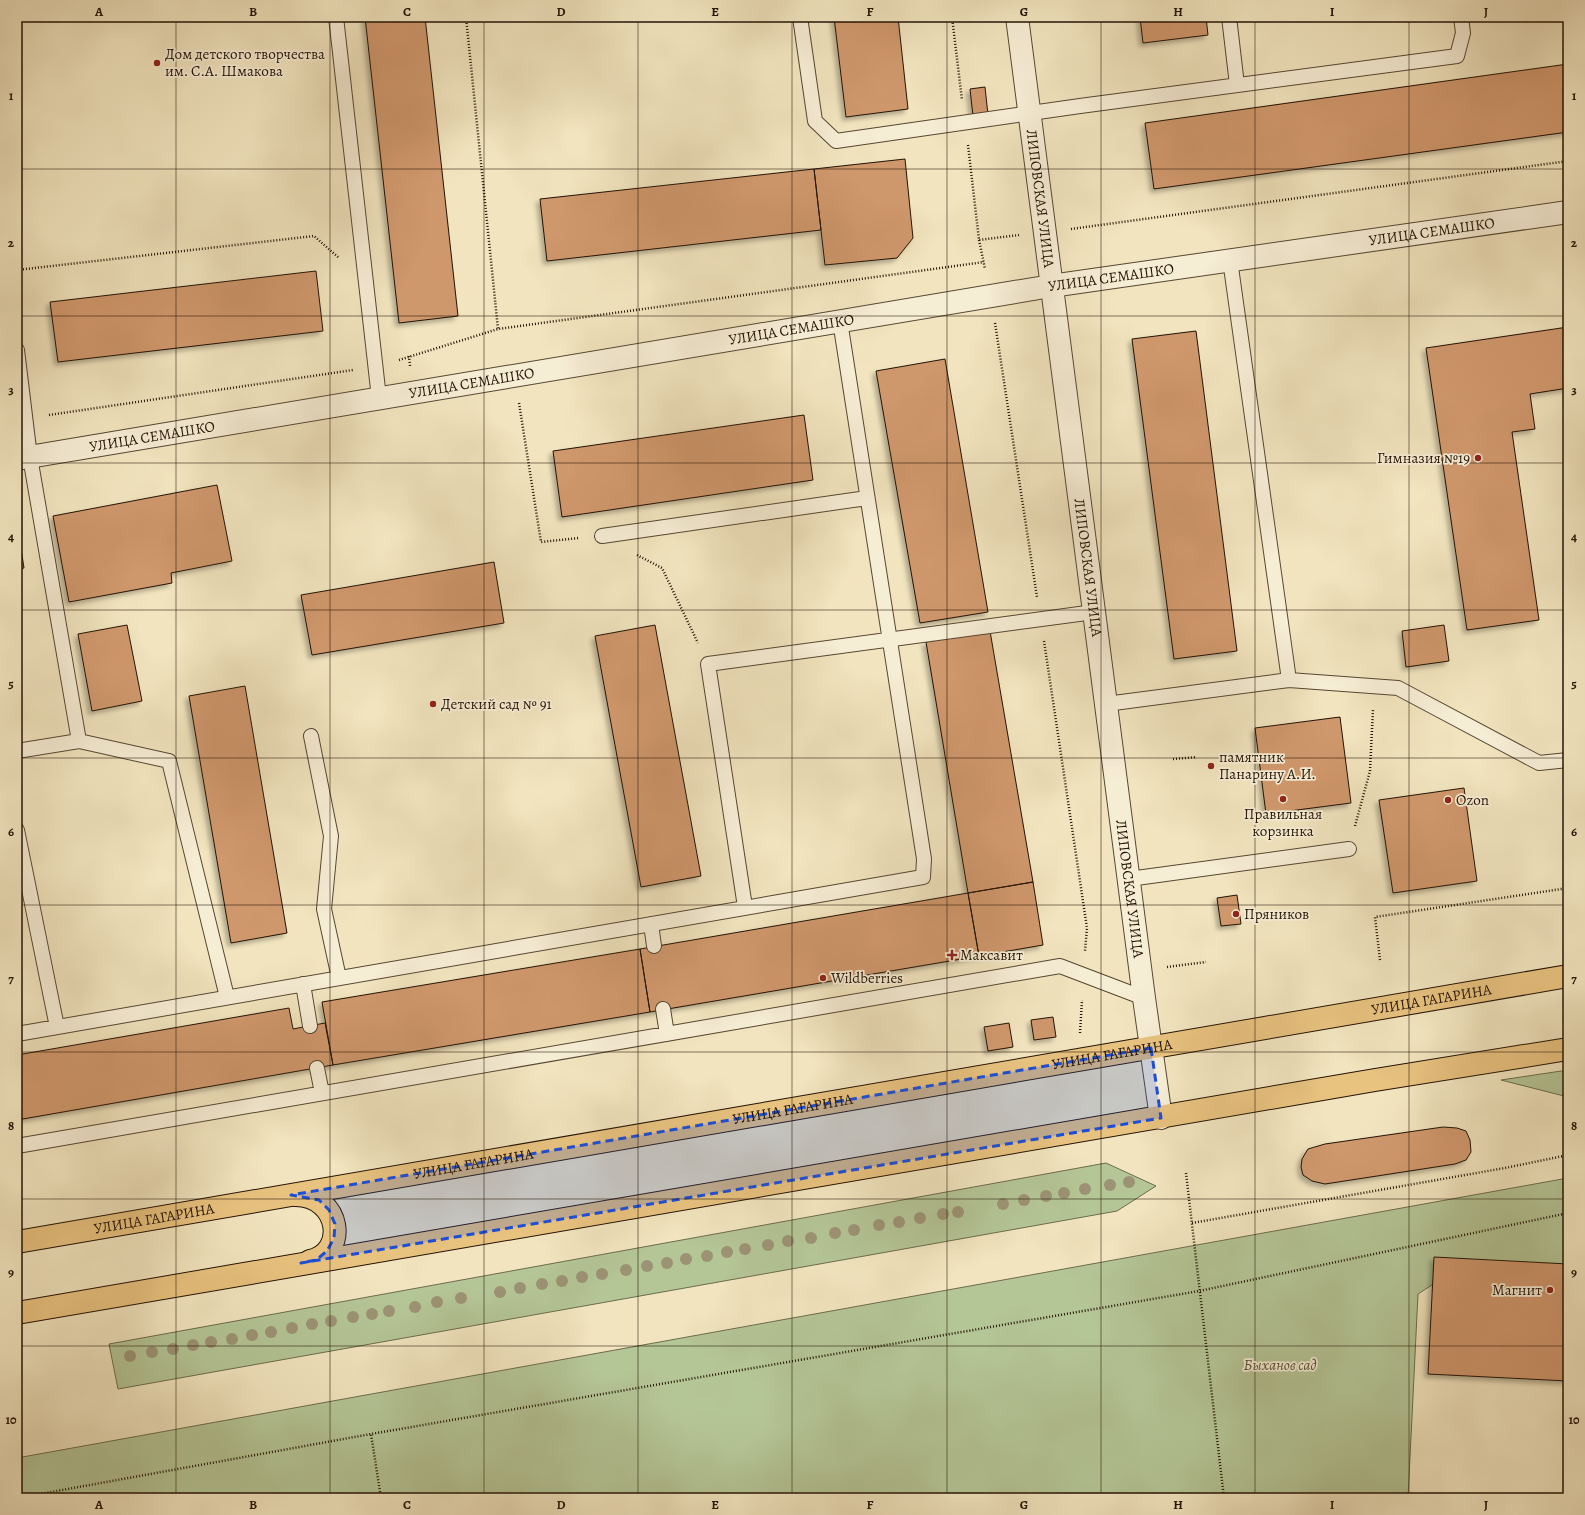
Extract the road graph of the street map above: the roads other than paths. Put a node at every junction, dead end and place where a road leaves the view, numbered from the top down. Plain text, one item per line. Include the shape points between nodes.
1 (336, 17) edge
2 (800, 17) edge
3 (1017, 17) edge
4 (1229, 17) edge
5 (1461, 17) edge
6 (1237, 85) junction
7 (1029, 114) junction
8 (1568, 212) edge
9 (1230, 260) junction
10 (1051, 286) junction
11 (840, 321) junction
12 (17, 350) edge
13 (379, 398) junction
14 (23, 458) edge
15 (867, 498) junction
16 (602, 536) dead end
17 (1094, 612) junction
18 (889, 640) junction
19 (1289, 680) junction
20 (1106, 704) junction
21 (311, 736) dead end
22 (79, 741) junction
23 (17, 751) edge
24 (1568, 760) edge
25 (17, 830) edge
26 (1349, 849) road end
27 (1128, 879) junction
28 (745, 907) junction
29 (651, 924) junction
30 (654, 946) dead end
31 (1568, 976) edge
32 (339, 978) junction
33 (303, 984) junction
34 (227, 997) junction
35 (1144, 998) junction
36 (663, 1009) dead end
37 (310, 1026) dead end
38 (57, 1027) junction
39 (17, 1034) edge
40 (667, 1034) junction
41 (1151, 1048) junction
42 (1568, 1049) edge
43 (317, 1068) dead end
44 (322, 1093) junction
45 (1161, 1118) junction
46 (17, 1146) edge
47 (291, 1195) junction
48 (17, 1242) edge
49 (302, 1263) junction
50 (17, 1313) edge

1 - 13 lane
2 - 7 lane via 815,121 836,141
3 - 7 street, ЛИПОВСКАЯ УЛИЦА
4 - 6 lane
5 - 6 lane via 1463,33 1457,56
6 - 7 lane
7 - 10 street, ЛИПОВСКАЯ УЛИЦА
8 - 9 street, УЛИЦА СЕМАШКО
9 - 10 street, УЛИЦА СЕМАШКО
9 - 19 lane
10 - 11 street, УЛИЦА СЕМАШКО
10 - 17 street, ЛИПОВСКАЯ УЛИЦА
11 - 13 street, УЛИЦА СЕМАШКО
11 - 15 lane
12 - 14 lane via 25,418
13 - 14 street, УЛИЦА СЕМАШКО
14 - 22 lane
15 - 16 lane
15 - 18 lane
17 - 18 lane
17 - 20 street, ЛИПОВСКАЯ УЛИЦА
18 - 28 lane via 924,859 923,876
18 - 28 lane via 708,664
19 - 20 lane
19 - 24 lane via 1398,688 1539,764
20 - 27 street, ЛИПОВСКАЯ УЛИЦА
21 - 32 lane via 331,836 324,909
22 - 23 lane
22 - 34 lane via 169,761
25 - 38 lane
26 - 27 lane
27 - 35 street, ЛИПОВСКАЯ УЛИЦА
28 - 29 lane
29 - 30 lane
29 - 32 lane
31 - 41 main road, УЛИЦА ГАГАРИНА
32 - 33 lane
33 - 34 lane
33 - 37 lane
34 - 38 lane
35 - 40 lane via 1060,966
35 - 41 street, ЛИПОВСКАЯ УЛИЦА
36 - 40 lane
38 - 39 lane
40 - 44 lane
41 - 45 street, ЛИПОВСКАЯ УЛИЦА
41 - 47 main road, УЛИЦА ГАГАРИНА
42 - 45 main road
43 - 44 lane
44 - 46 lane
45 - 49 main road
47 - 48 main road, УЛИЦА ГАГАРИНА
47 - 49 main road via 305,1195 319,1200 329,1210 335,1224 334,1238 327,1251 316,1260
49 - 50 main road

